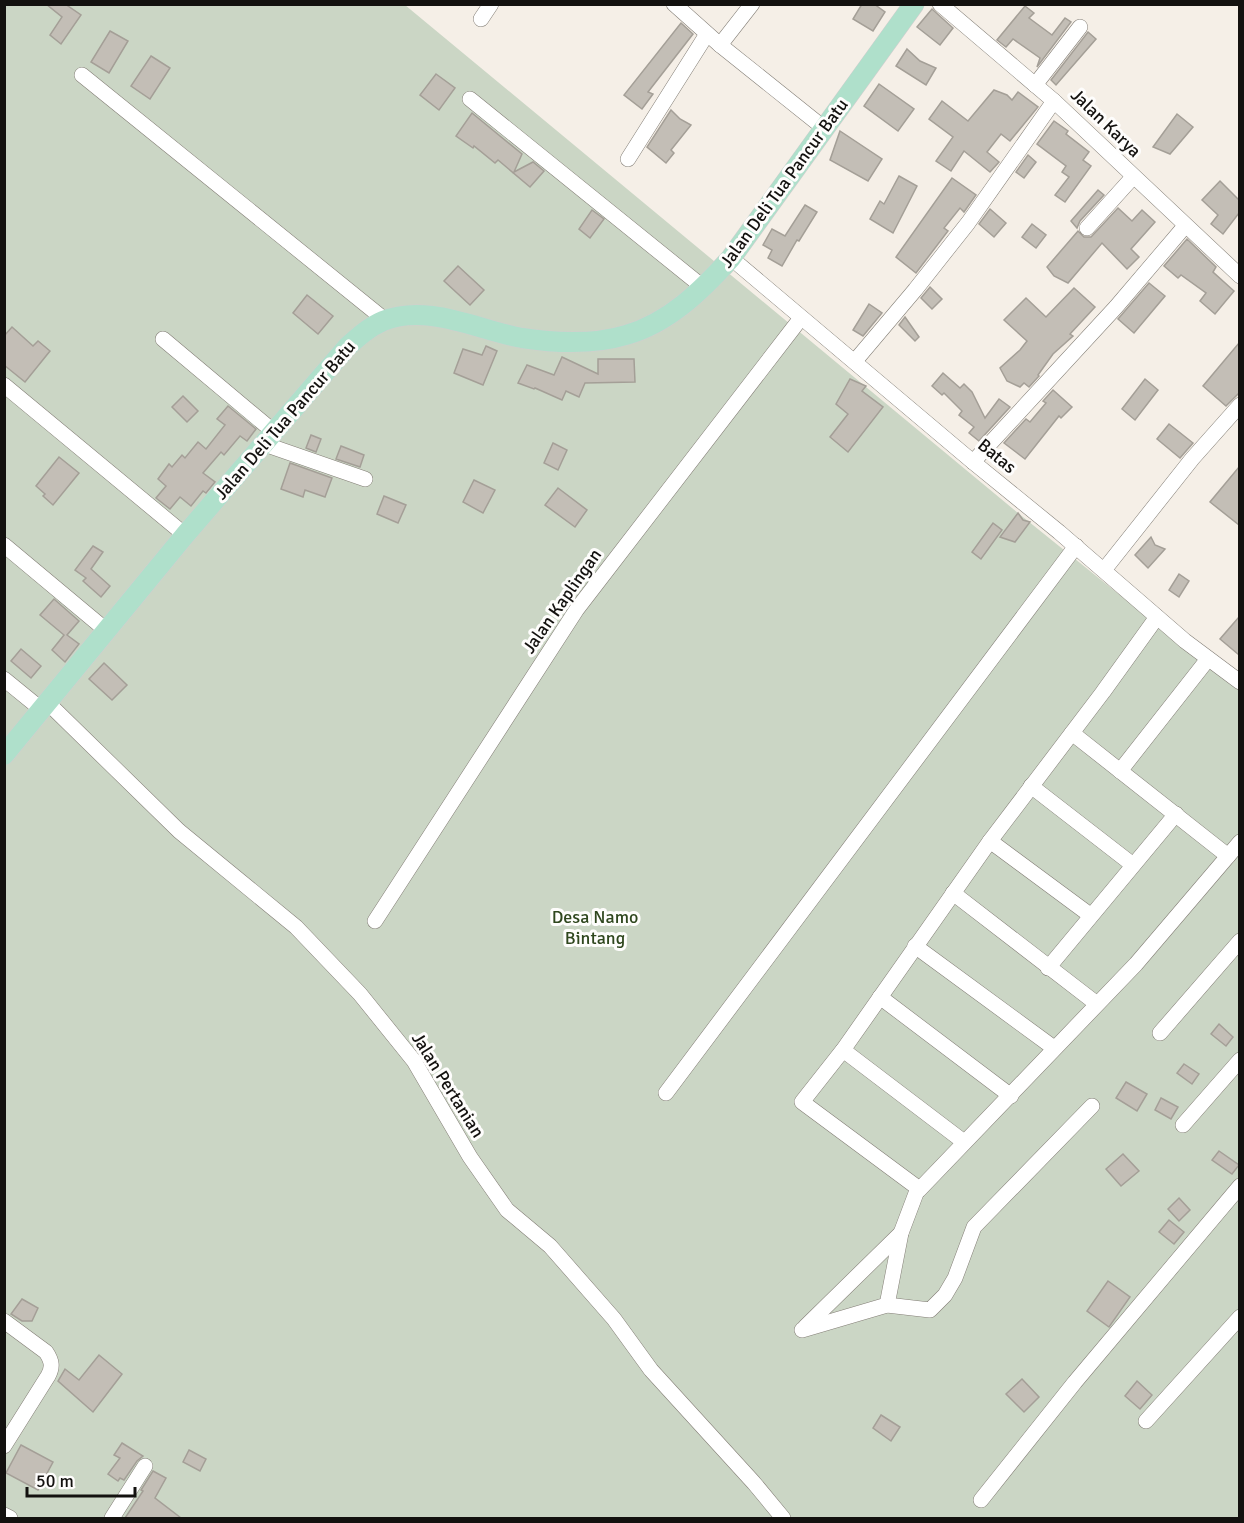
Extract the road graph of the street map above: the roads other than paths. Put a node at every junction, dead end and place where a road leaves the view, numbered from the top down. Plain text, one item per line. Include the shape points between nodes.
1 (491, 4) edge
2 (674, 4) edge
3 (752, 4) edge
4 (914, 4) edge
5 (940, 4) edge
6 (481, 19) dead end
7 (1080, 27) dead end
8 (707, 34) junction
9 (720, 45) junction
10 (82, 75) dead end
11 (1035, 85) junction
12 (470, 99) dead end
13 (1054, 101) junction
14 (825, 129) junction
15 (628, 159) dead end
16 (1133, 177) junction
17 (1185, 226) junction
18 (1087, 228) dead end
19 (731, 258) junction
20 (1239, 276) edge
21 (704, 288) junction
22 (801, 318) junction
23 (384, 320) junction
24 (164, 339) dead end
25 (855, 361) junction
26 (4, 385) edge
27 (1239, 405) edge
28 (269, 438) junction
29 (973, 462) junction
30 (365, 479) dead end
31 (185, 535) junction
32 (4, 545) edge
33 (1076, 546) junction
34 (1104, 570) junction
35 (1157, 617) junction
36 (107, 631) junction
37 (1208, 659) junction
38 (1238, 678) edge
39 (4, 679) edge
40 (45, 707) junction
41 (1072, 733) junction
42 (4, 755) edge
43 (1120, 771) junction
44 (1031, 786) junction
45 (1176, 814) junction
46 (990, 841) junction
47 (1239, 842) edge
48 (1228, 856) junction
49 (1133, 864) junction
50 (952, 893) junction
51 (1090, 915) junction
52 (375, 921) dead end
53 (1239, 941) edge
54 (915, 946) junction
55 (1048, 968) junction
56 (880, 997) junction
57 (1097, 1004) junction
58 (1160, 1033) dead end
59 (1054, 1048) junction
60 (843, 1050) junction
61 (1239, 1060) edge
62 (666, 1093) dead end
63 (1011, 1096) junction
64 (1092, 1106) dead end
65 (1183, 1125) dead end
66 (964, 1142) junction
67 (1239, 1186) edge
68 (918, 1188) junction
69 (901, 1233) junction
70 (887, 1305) junction
71 (1239, 1317) edge
72 (4, 1321) edge
73 (1146, 1421) dead end
74 (4, 1446) edge
75 (145, 1466) dead end
76 (981, 1500) dead end
77 (4, 1515) edge
78 (10, 1518) edge
79 (112, 1518) edge
80 (783, 1518) edge

1 - 6 street
2 - 8 street
3 - 9 street
4 - 14 main road, Jalan Deli Tua Pancur Batu
5 - 11 street, Jalan Karya
7 - 11 street
8 - 9 street
8 - 15 street
9 - 14 street
10 - 23 street
11 - 13 street, Jalan Karya
12 - 21 street
13 - 16 street, Jalan Karya
13 - 25 street via 968,223
14 - 19 main road, Jalan Deli Tua Pancur Batu
16 - 17 street, Jalan Karya
16 - 18 street
17 - 20 street, Jalan Karya
17 - 29 street
19 - 21 main road, Jalan Deli Tua Pancur Batu
19 - 22 street, Batas
21 - 23 main road, Jalan Deli Tua Pancur Batu via 644,328 592,341 521,338 432,317
22 - 25 street, Batas
22 - 52 street, Jalan Kaplingan via 577,609
23 - 28 main road, Jalan Deli Tua Pancur Batu via 346,347
24 - 28 street
25 - 29 street, Batas
26 - 31 street
27 - 34 street
28 - 30 street
28 - 31 main road, Jalan Deli Tua Pancur Batu
29 - 33 street, Batas
31 - 36 main road, Jalan Deli Tua Pancur Batu
32 - 36 street
33 - 34 street, Batas
33 - 62 street
34 - 35 street, Batas
35 - 37 street, Batas
35 - 41 street
36 - 40 main road, Jalan Deli Tua Pancur Batu
37 - 38 street, Batas
37 - 43 street
39 - 40 street, Jalan Pertanian
40 - 42 main road, Jalan Deli Tua Pancur Batu
40 - 80 street, Jalan Pertanian via 179,831 296,927 360,994 414,1061 507,1210 550,1246 614,1319 651,1370
41 - 43 street
41 - 44 street
43 - 45 street
44 - 46 street
44 - 49 street
45 - 48 street
45 - 49 street
46 - 50 street
46 - 51 street
47 - 48 street
48 - 57 street
49 - 51 street
50 - 54 street
50 - 55 street
51 - 55 street
53 - 58 street
54 - 56 street
54 - 59 street
55 - 57 street
56 - 60 street
56 - 63 street
57 - 59 street
59 - 63 street
60 - 66 street
60 - 68 street via 802,1102
61 - 65 street
63 - 66 street
64 - 70 street via 975,1227 955,1278 930,1310
66 - 68 street
67 - 76 street
68 - 69 street
69 - 70 street
69 - 70 street via 802,1330
71 - 73 street
72 - 74 street via 46,1352 52,1365
75 - 79 street
77 - 78 street

